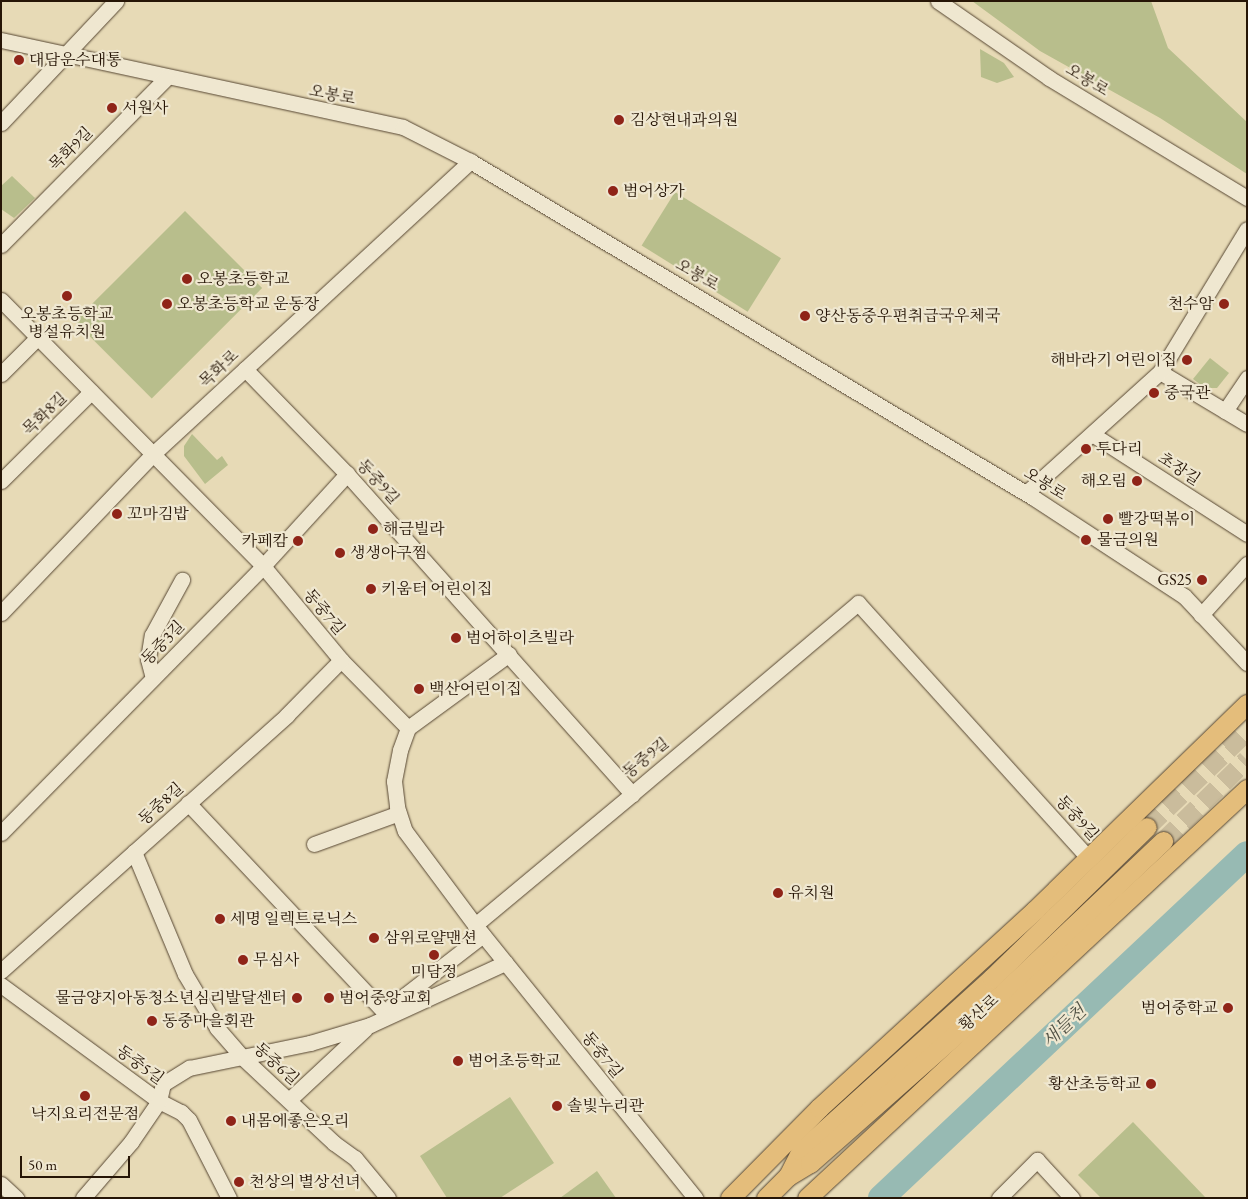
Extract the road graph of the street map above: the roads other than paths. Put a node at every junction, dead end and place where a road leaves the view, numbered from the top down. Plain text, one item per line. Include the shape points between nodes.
1 (116, 1) edge
2 (938, 1) edge
3 (1, 40) edge
4 (66, 54) junction
5 (166, 78) junction
6 (1, 123) edge
7 (470, 162) junction
8 (1247, 198) edge
9 (1247, 229) edge
10 (1, 245) edge
11 (1, 300) edge
12 (37, 338) junction
13 (245, 369) junction
14 (1160, 372) junction
15 (1, 374) edge
16 (1247, 378) edge
17 (91, 392) junction
18 (1224, 411) junction
19 (1247, 424) edge
20 (1092, 434) junction
21 (153, 454) junction
22 (347, 474) junction
23 (1, 481) edge
24 (1026, 493) junction
25 (1247, 534) edge
26 (1247, 564) edge
27 (262, 566) junction
28 (182, 580) dead end
29 (1, 613) edge
30 (1201, 614) junction
31 (509, 654) junction
32 (341, 660) junction
33 (1247, 663) edge
34 (153, 678) junction
35 (1247, 704) edge
36 (408, 728) junction
37 (1247, 789) edge
38 (632, 794) junction
39 (188, 803) junction
40 (399, 813) junction
41 (1146, 827) tunnel mouth
42 (1, 833) edge
43 (1163, 841) tunnel mouth
44 (314, 844) dead end
45 (134, 852) junction
46 (1089, 859) junction
47 (479, 930) junction
48 (506, 963) junction
49 (1, 971) edge
50 (1, 985) edge
51 (386, 1013) junction
52 (370, 1025) junction
53 (242, 1057) junction
54 (290, 1099) junction
55 (160, 1101) junction
56 (788, 1176) junction
57 (1, 1184) edge
58 (16, 1198) edge
59 (83, 1198) edge
60 (229, 1198) edge
61 (388, 1198) edge
62 (695, 1198) edge
63 (730, 1198) edge
64 (766, 1198) edge
65 (807, 1198) edge
66 (999, 1198) edge
67 (1072, 1198) edge

1 - 4 street
2 - 8 street, 오봉로 via 1049,78
3 - 4 street, 오봉로
4 - 5 street, 오봉로
4 - 6 street
5 - 7 street, 오봉로 via 403,126
5 - 10 street, 목화9길
7 - 13 street, 목화로
7 - 24 street, 오봉로
9 - 14 street
11 - 12 street
12 - 15 street
12 - 17 street
13 - 21 street, 목화로
13 - 22 street, 동중9길
14 - 18 street
14 - 20 street
16 - 18 street
17 - 21 street
17 - 23 street, 목화8길
18 - 19 street
20 - 24 street
20 - 25 street, 초장길
21 - 27 street, 동중7길
21 - 29 street, 목화로
22 - 27 street, 동중3길
22 - 31 street, 동중9길
24 - 30 street, 오봉로 via 1184,596
26 - 30 street
27 - 32 street, 동중7길
27 - 34 street, 동중3길
28 - 34 street via 152,635 148,659
30 - 33 street, 오봉로
31 - 36 street
31 - 38 street, 동중9길
32 - 36 street, 동중7길
32 - 39 street, 동중8길 via 287,715
34 - 42 street, 동중3길
35 - 46 main road
36 - 40 street, 동중7길 via 394,781
37 - 65 main road
38 - 46 street, 동중9길 via 858,603
38 - 47 street
39 - 45 street, 동중8길
39 - 51 street
40 - 44 street
40 - 47 street, 동중7길 via 405,831
41 - 56 main road, 황산로 via 992,978 801,1151
43 - 56 main road, 황산로 via 990,1004 810,1163
45 - 49 street, 동중8길
45 - 53 street, 동중6길 via 185,974 217,1028
46 - 63 main road via 819,1108
47 - 48 street, 동중7길
47 - 51 street
48 - 51 street
48 - 62 street, 동중7길
50 - 55 street, 동중5길
51 - 52 street
52 - 53 street via 310,1043
52 - 54 street
53 - 54 street, 동중6길
53 - 55 street via 190,1068 163,1084
54 - 61 street, 동중6길 via 334,1143 355,1158
55 - 59 street via 131,1142
55 - 60 street, 동중5길 via 189,1120
56 - 64 main road, 황산로
57 - 58 street
66 - 67 street via 1037,1160

